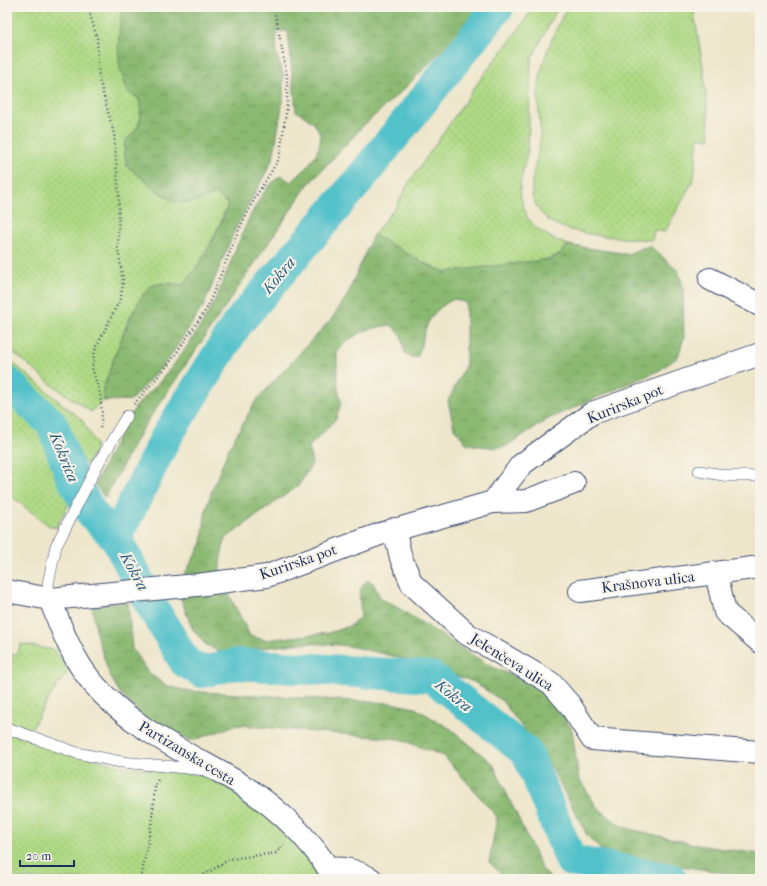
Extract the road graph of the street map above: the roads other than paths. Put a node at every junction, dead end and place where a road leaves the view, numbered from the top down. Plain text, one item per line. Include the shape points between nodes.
1 (710, 279) dead end
2 (760, 306) edge
3 (760, 354) edge
4 (127, 416) road end
5 (699, 470) dead end
6 (760, 476) edge
7 (574, 483) dead end
8 (493, 502) junction
9 (394, 529) junction
10 (760, 567) edge
11 (716, 573) junction
12 (7, 591) edge
13 (580, 591) dead end
14 (50, 599) junction
15 (760, 642) edge
16 (7, 728) edge
17 (760, 752) edge
18 (219, 771) junction
19 (332, 874) edge
20 (371, 879) edge

1 - 2 street
3 - 8 street, Kurirska pot via 592,413 521,465
4 - 14 lane via 99,462 56,546 48,584
5 - 6 lane via 729,476
7 - 8 street, Kurirska pot via 526,501
8 - 9 street, Kurirska pot
9 - 14 street, Kurirska pot via 267,576
9 - 17 street, Jelenčeva ulica via 401,558 412,584 467,634 551,683 570,705 592,739
10 - 11 street, Krašnova ulica
11 - 13 street, Krašnova ulica
11 - 15 street, Krašnova ulica via 725,612
12 - 14 street
14 - 18 street, Partizanska cesta via 65,639 92,682 113,704 153,735
16 - 18 lane via 77,753 121,762
18 - 19 street, Partizanska cesta via 266,802 298,830
19 - 20 street, Partizanska cesta via 342,868

